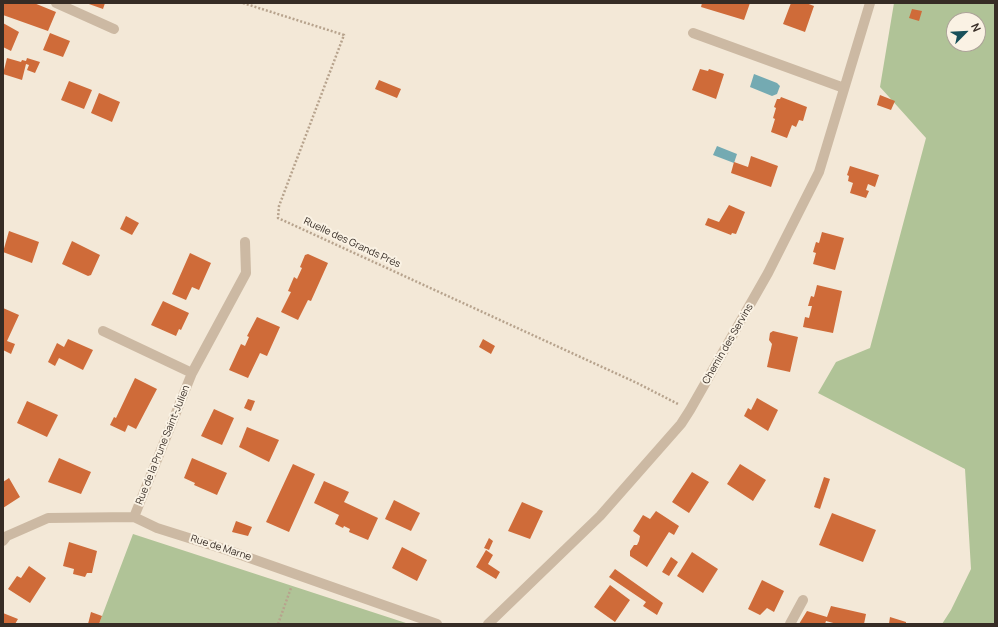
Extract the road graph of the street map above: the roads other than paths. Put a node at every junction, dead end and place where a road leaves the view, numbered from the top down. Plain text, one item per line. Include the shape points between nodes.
1 (56, 3) edge
2 (870, 3) edge
3 (114, 29) dead end
4 (693, 33) dead end
5 (844, 88) junction
6 (245, 242) dead end
7 (103, 331) dead end
8 (192, 373) junction
9 (134, 517) junction
10 (3, 541) edge
11 (803, 600) dead end
12 (438, 624) edge
13 (488, 624) edge
14 (790, 624) edge

1 - 3 street
2 - 5 street, Chemin des Servins
4 - 5 street
5 - 13 street, Chemin des Servins via 819,172 768,273 681,424 600,516
6 - 8 street, Rue de la Prune Saint-Julien via 246,273
7 - 8 street, Rue de la Prune Saint-Julien
8 - 9 street, Rue de la Prune Saint-Julien
9 - 10 street, Rue de Marne via 48,518 7,536
9 - 12 street, Rue de Marne via 157,528
11 - 14 street

